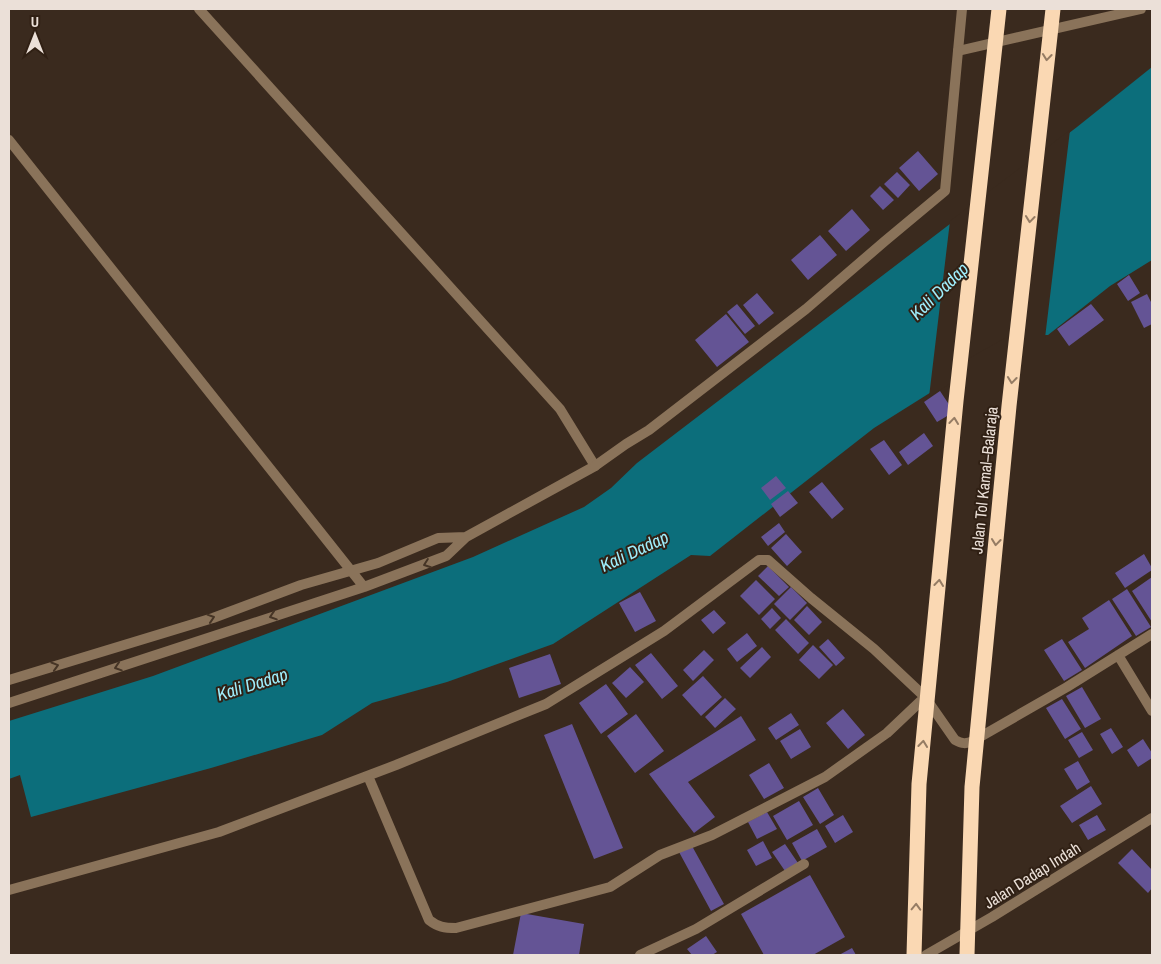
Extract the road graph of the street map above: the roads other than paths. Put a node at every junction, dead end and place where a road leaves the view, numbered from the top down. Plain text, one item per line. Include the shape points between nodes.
1 (199, 9) edge
2 (962, 9) edge
3 (999, 9) edge
4 (1053, 9) edge
5 (1141, 9) edge
6 (958, 51) junction
7 (9, 140) edge
8 (595, 466) junction
9 (466, 537) junction
10 (351, 571) junction
11 (364, 587) junction
12 (1152, 634) edge
13 (1118, 655) junction
14 (9, 680) edge
15 (925, 697) junction
16 (9, 703) edge
17 (1152, 711) edge
18 (368, 776) junction
19 (1152, 818) edge
20 (804, 864) dead end
21 (9, 890) edge
22 (640, 955) edge
23 (914, 955) edge
24 (926, 955) edge
25 (967, 955) edge

1 - 8 street via 560,409
2 - 6 street
23 -> 3 highway, bridge via 920,774 956,401
4 -> 25 highway, Jalan Tol Kamal–Balaraja, bridge via 1009,406 972,787
5 - 6 street
6 - 8 street via 945,190 806,309 649,430
7 - 10 street
8 - 9 street
9 - 10 street via 438,538
9 -> 11 street via 446,556
10 - 11 street
14 -> 10 street via 213,618
11 -> 16 street
12 - 13 street
13 - 15 street via 967,744 955,740
13 - 17 street
15 - 18 street via 874,649 768,560 759,560 664,631 546,704
15 - 18 street via 887,733 825,777 712,835 660,855 610,888 456,928 443,928 429,920
18 - 21 street via 219,832
19 - 24 street, Jalan Dadap Indah
20 - 22 street via 696,929

